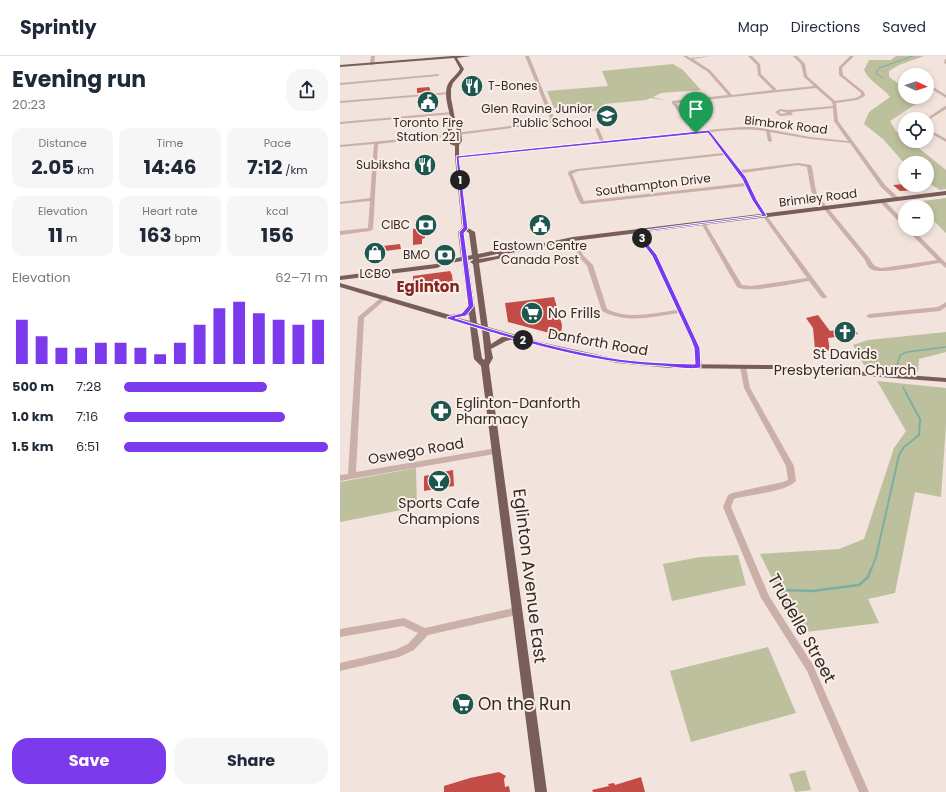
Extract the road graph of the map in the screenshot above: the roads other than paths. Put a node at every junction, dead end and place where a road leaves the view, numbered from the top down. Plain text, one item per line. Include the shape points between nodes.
1 (373, 56) edge
2 (461, 56) edge
3 (469, 56) edge
4 (527, 56) edge
5 (685, 56) edge
6 (709, 56) edge
7 (750, 56) edge
8 (795, 56) edge
9 (852, 56) edge
10 (438, 57) edge
11 (453, 57) edge
12 (690, 59) junction
13 (416, 60) junction
14 (946, 60) edge
15 (946, 63) edge
16 (372, 64) junction
17 (340, 66) edge
18 (438, 75) dead end
19 (340, 84) edge
20 (817, 87) junction
21 (934, 89) edge
22 (777, 92) junction
23 (449, 93) junction
24 (731, 96) junction
25 (946, 97) edge
26 (340, 102) edge
27 (834, 102) junction
28 (946, 106) edge
29 (835, 107) junction
30 (944, 110) edge
31 (789, 111) dead end
32 (452, 113) junction
33 (934, 116) edge
34 (454, 120) junction
35 (340, 123) edge
36 (597, 129) dead end
37 (768, 130) junction
38 (709, 132) junction
39 (459, 133) junction
40 (696, 133) junction
41 (934, 133) edge
42 (451, 134) junction
43 (770, 141) dead end
44 (602, 142) junction
45 (850, 142) junction
46 (946, 142) edge
47 (376, 143) junction
48 (340, 146) edge
49 (457, 146) junction
50 (726, 154) junction
51 (457, 157) junction
52 (740, 172) junction
53 (748, 184) junction
54 (946, 193) edge
55 (372, 199) junction
56 (897, 199) junction
57 (882, 201) junction
58 (340, 202) edge
59 (824, 208) junction
60 (765, 216) junction
61 (898, 218) edge
62 (703, 223) junction
63 (465, 229) junction
64 (639, 231) junction
65 (340, 233) edge
66 (916, 236) edge
67 (573, 239) junction
68 (476, 259) junction
69 (465, 261) junction
70 (940, 261) junction
71 (946, 266) edge
72 (376, 274) junction
73 (340, 278) edge
74 (811, 279) junction
75 (340, 284) edge
76 (361, 286) junction
77 (374, 293) junction
78 (385, 297) junction
79 (824, 297) dead end
80 (946, 304) edge
81 (471, 306) junction
82 (680, 311) junction
83 (869, 316) dead end
84 (448, 318) junction
85 (474, 325) junction
86 (485, 329) junction
87 (516, 338) junction
88 (488, 348) junction
89 (486, 365) junction
90 (699, 366) junction
91 (744, 367) junction
92 (946, 380) edge
93 (497, 451) junction
94 (352, 476) junction
95 (340, 478) edge
96 (518, 611) junction
97 (425, 632) junction
98 (340, 633) edge
99 (340, 667) edge
100 (541, 792) edge
101 (864, 792) edge

1 - 16 street
2 - 11 main road
3 - 11 main road
4 - 39 street via 552,121
5 - 12 street
6 - 12 street
7 - 22 street via 759,65 759,74
8 - 20 street via 803,64 805,76
9 - 27 street via 840,68 840,72 864,94 857,99
10 - 11 main road
10 - 13 main road
11 - 13 main road
11 - 23 main road via 462,71 451,83
12 - 24 street via 709,71
13 - 16 main road
14 - 15 street
16 - 17 main road
18 - 19 street
20 - 22 street
20 - 27 street
21 - 25 street
22 - 24 street
23 - 26 street
23 - 32 main road, Eglinton Avenue East
24 - 40 street via 673,102
27 - 29 street
28 - 30 street
29 - 31 street
29 - 45 street via 835,119
30 - 33 street
32 - 34 main road, Eglinton Avenue East
32 - 35 street
34 - 39 main road, Eglinton Avenue East via 458,122
34 - 42 main road, Eglinton Avenue East via 450,123
36 - 44 street
37 - 38 street, Bimbrok Road via 741,128
37 - 43 street
37 - 45 street, Bimbrok Road
38 - 40 street, Bimbrok Road
38 - 50 street
39 - 42 street
39 - 49 main road, Eglinton Avenue East via 460,141
40 - 44 street, Bimbrok Road
41 - 46 street
42 - 47 street
42 - 49 main road, Eglinton Avenue East via 452,144
44 - 51 street, Bimbrok Road
45 - 56 street
47 - 48 street
47 - 55 street
49 - 51 main road, Eglinton Avenue East
50 - 52 street
50 - 53 street, Southampton Drive via 577,170 570,174 583,203
51 - 63 main road, Eglinton Avenue East
52 - 53 street
52 - 59 street via 807,164 813,178 814,194
53 - 60 street via 754,200
54 - 56 main road, Brimley Road
55 - 58 street
55 - 65 street via 370,229
56 - 57 main road, Brimley Road
57 - 59 main road, Brimley Road
57 - 61 street
59 - 60 main road, Brimley Road
59 - 70 street via 876,269
60 - 62 main road, Brimley Road
60 - 74 street
62 - 64 main road, Brimley Road
62 - 74 street via 740,288
63 - 68 main road, Eglinton Avenue East via 472,232
63 - 69 main road, Eglinton Avenue East via 461,232
64 - 67 main road, Brimley Road
64 - 82 street via 654,255
66 - 70 street
67 - 68 main road, Brimley Road via 504,253 500,257
67 - 82 street via 581,256 590,265 604,310 617,315 631,316
68 - 69 main road, Brimley Road
68 - 86 main road, Eglinton Avenue East
69 - 72 main road, Brimley Road via 444,268 437,266
69 - 81 main road, Eglinton Avenue East
70 - 71 street
72 - 73 main road, Brimley Road
72 - 76 main road via 362,281
73 - 76 main road, Danforth Road
74 - 79 street
75 - 77 main road, Danforth Road
76 - 77 main road, Danforth Road
77 - 78 main road, Danforth Road
78 - 84 main road, Danforth Road
78 - 94 street via 360,317
80 - 83 street via 940,309
81 - 84 main road via 464,315
81 - 85 main road, Eglinton Avenue East
82 - 90 street via 697,348
84 - 85 main road, Danforth Road
85 - 86 main road, Danforth Road
85 - 89 main road, Eglinton Avenue East via 478,359
86 - 87 main road, Danforth Road
86 - 88 main road, Eglinton Avenue East
87 - 88 main road via 504,339
87 - 90 main road, Danforth Road via 617,361
88 - 89 main road, Eglinton Avenue East via 489,358
89 - 93 main road, Eglinton Avenue East
90 - 91 main road, Danforth Road
91 - 92 main road, Danforth Road via 824,370
91 - 101 street, Trudelle Street via 747,388 790,466 792,481 785,485 731,496 727,507 765,598 810,668
93 - 94 street, Oswego Road
93 - 96 main road, Eglinton Avenue East
94 - 95 street, Oswego Road
96 - 97 street
96 - 100 main road, Eglinton Avenue East
97 - 98 street via 404,622
97 - 99 street via 411,647 400,652

